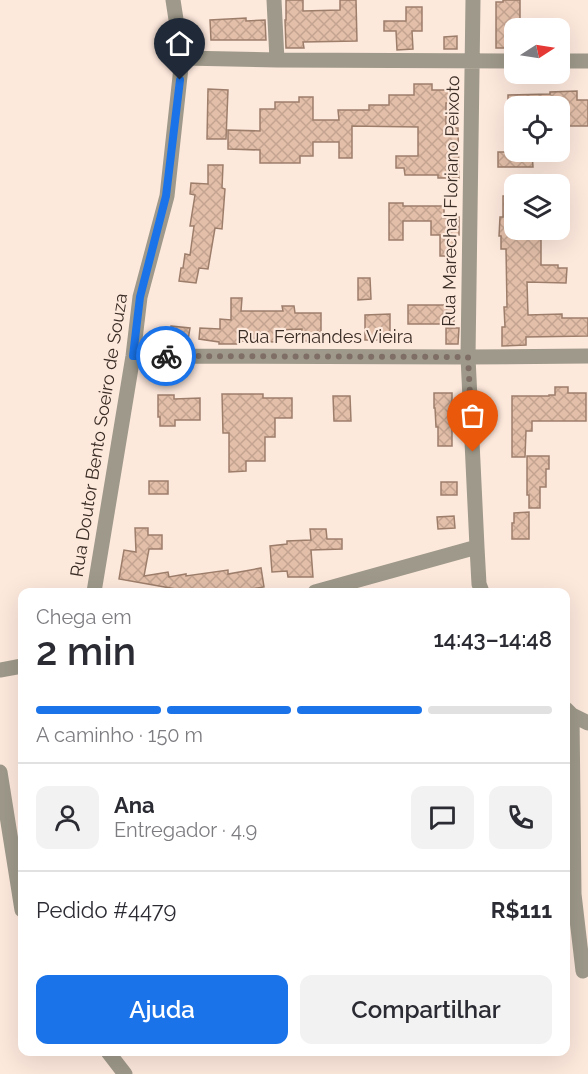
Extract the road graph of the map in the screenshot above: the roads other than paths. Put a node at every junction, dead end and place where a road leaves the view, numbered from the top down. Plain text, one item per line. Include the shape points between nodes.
1 (172, 0) edge
2 (274, 0) edge
3 (472, 0) edge
4 (182, 58) junction
5 (277, 60) junction
6 (472, 61) junction
7 (504, 61) edge
8 (570, 61) edge
9 (588, 61) edge
10 (133, 356) junction
11 (588, 356) edge
12 (468, 357) junction
13 (477, 547) junction
14 (95, 588) edge
15 (329, 588) edge
16 (480, 588) edge
17 (18, 667) edge
18 (0, 670) edge
19 (570, 713) edge
20 (588, 723) edge
21 (0, 772) edge
22 (570, 773) edge
23 (18, 884) edge
24 (583, 971) dead end
25 (111, 1056) edge
26 (125, 1074) edge

1 - 4 street, Rua Doutor Bento Soeiro de Souza
2 - 5 street
3 - 6 street, Rua Marechal Floriano Peixoto
4 - 5 street
4 - 10 street, Rua Doutor Bento Soeiro de Souza via 166,196 140,297
5 - 6 street
6 - 7 street
6 - 12 street, Rua Marechal Floriano Peixoto
8 - 9 street
10 - 12 street, Rua Fernandes Vieira
10 - 14 street, Rua Doutor Bento Soeiro de Souza
11 - 12 street, Rua Fernandes Vieira
12 - 13 street, Rua Marechal Floriano Peixoto
13 - 15 street
13 - 16 street, Rua Marechal Floriano Peixoto
17 - 18 street
19 - 20 street
21 - 23 street
22 - 24 street via 574,894
25 - 26 street

